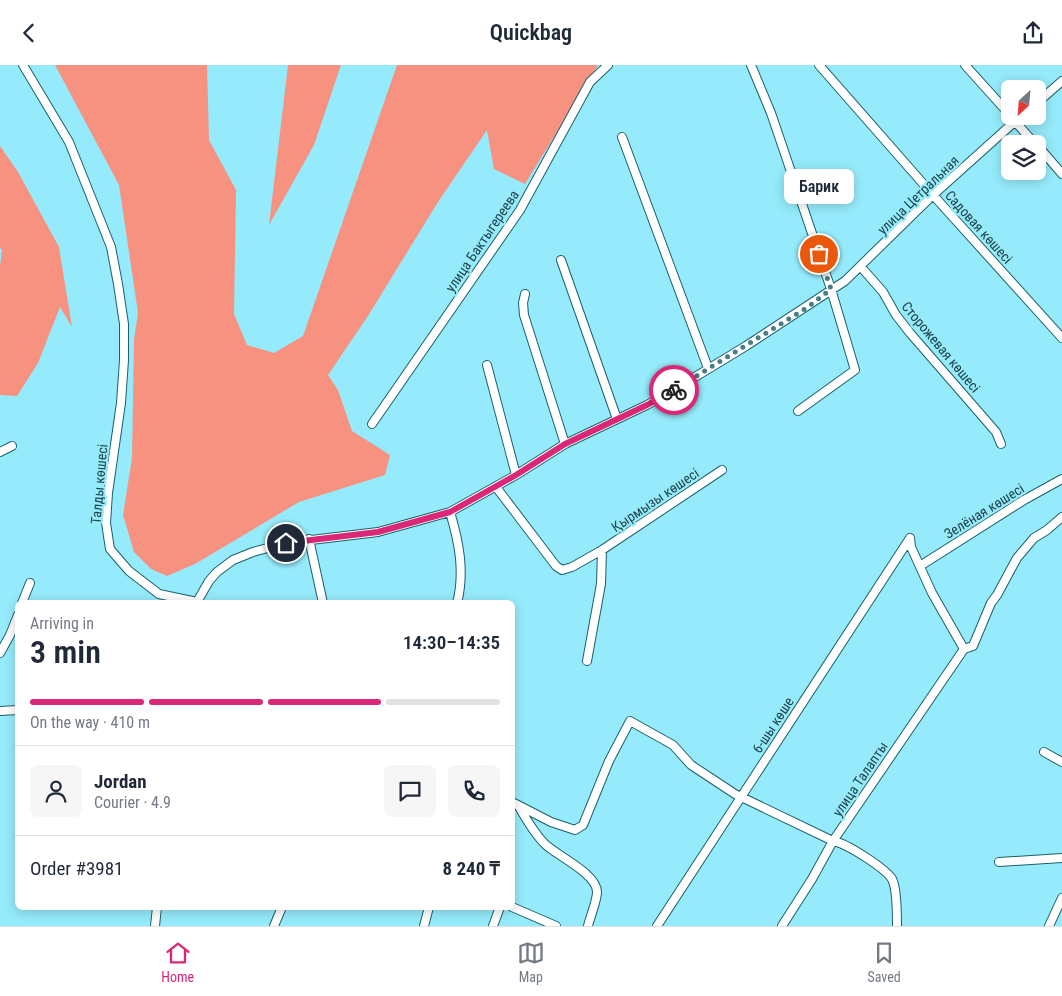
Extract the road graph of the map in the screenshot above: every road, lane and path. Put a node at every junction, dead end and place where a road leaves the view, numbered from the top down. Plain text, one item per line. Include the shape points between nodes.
1 (23, 65) edge
2 (597, 65) edge
3 (608, 65) edge
4 (751, 65) edge
5 (819, 65) edge
6 (965, 65) edge
7 (596, 76) junction
8 (1062, 81) edge
9 (1046, 95) edge
10 (1001, 103) edge
11 (1006, 125) edge
12 (1020, 125) edge
13 (1028, 135) edge
14 (622, 137) dead end
15 (1046, 156) edge
16 (1062, 174) edge
17 (933, 195) junction
18 (561, 260) dead end
19 (861, 267) junction
20 (831, 289) junction
21 (525, 294) dead end
22 (1062, 338) edge
23 (487, 365) dead end
24 (708, 368) junction
25 (798, 411) dead end
26 (617, 419) junction
27 (372, 424) dead end
28 (565, 444) junction
29 (1001, 444) dead end
30 (12, 446) dead end
31 (0, 452) edge
32 (722, 470) dead end
33 (516, 475) junction
34 (1062, 479) edge
35 (496, 487) junction
36 (450, 512) junction
37 (1062, 517) edge
38 (309, 539) junction
39 (602, 551) junction
40 (920, 566) junction
41 (30, 583) dead end
42 (159, 594) junction
43 (23, 600) edge
44 (159, 600) edge
45 (188, 600) edge
46 (198, 600) edge
47 (322, 600) edge
48 (458, 600) edge
49 (15, 622) edge
50 (967, 649) junction
51 (0, 650) edge
52 (587, 661) dead end
53 (15, 709) edge
54 (0, 711) edge
55 (1044, 753) dead end
56 (1062, 762) edge
57 (741, 797) junction
58 (516, 804) edge
59 (833, 841) junction
60 (1062, 858) edge
61 (999, 863) dead end
62 (1062, 899) edge
63 (515, 908) edge
64 (157, 910) edge
65 (281, 910) edge
66 (428, 910) edge
67 (499, 910) edge
68 (897, 912) junction
69 (155, 926) edge
70 (274, 926) edge
71 (424, 926) edge
72 (493, 926) edge
73 (556, 926) edge
74 (588, 926) edge
75 (657, 926) edge
76 (782, 926) edge
77 (890, 926) edge
78 (896, 926) edge
79 (1049, 926) edge

1 - 42 street, Талды көшесі via 68,142 111,247 124,324 124,360 106,523 110,549 129,571
2 - 7 street, улица Бактыгереева
3 - 7 street
4 - 20 street via 771,113
5 - 17 street, Садовая көшесі
6 - 10 street
7 - 27 street, улица Бактыгереева via 520,210
8 - 9 street
11 - 17 street, улица Цетральная
12 - 13 street
14 - 24 street
15 - 16 street
17 - 19 street, улица Цетральная
17 - 22 street, Садовая көшесі
18 - 26 street
19 - 20 street, улица Цетральная
19 - 29 street, Сторожевая көшесі via 883,292 910,333 996,432
20 - 24 street, Талды көшесі via 808,307
20 - 25 street via 856,370
21 - 28 street via 524,315
23 - 33 street
24 - 26 street, Талды көшесі via 664,396
26 - 28 street, Талды көшесі
28 - 33 street, Талды көшесі
30 - 31 street
32 - 39 street, Қырмызы көшесі
33 - 35 street, Талды көшесі
34 - 40 street, Зелёная көшесі via 1016,504
35 - 36 street, Талды көшесі
35 - 39 street, Қырмызы көшесі via 562,570
36 - 38 street, Талды көшесі via 378,532
36 - 48 street via 461,571
37 - 50 street, улица Талапты via 1034,538 1017,558 991,603 975,642
38 - 46 street, Талды көшесі via 233,560 209,581
38 - 47 street
39 - 52 street via 601,584
40 - 50 street via 940,608
40 - 57 street, 6-шы көше via 910,538
41 - 43 street
42 - 44 street
42 - 45 street, Талды көшесі
49 - 51 street
50 - 59 street, улица Талапты
53 - 54 street
55 - 56 street
57 - 58 street via 690,765 673,745 630,721 609,761 583,825 575,830 564,827
57 - 59 street
57 - 75 street, 6-шы көше
58 - 74 street via 545,845 594,883 597,892
59 - 68 street via 874,863 892,880
59 - 76 street, улица Талапты
60 - 61 street
62 - 79 street
63 - 73 street
64 - 69 street
65 - 70 street
66 - 71 street
67 - 72 street
68 - 77 street
68 - 78 street

